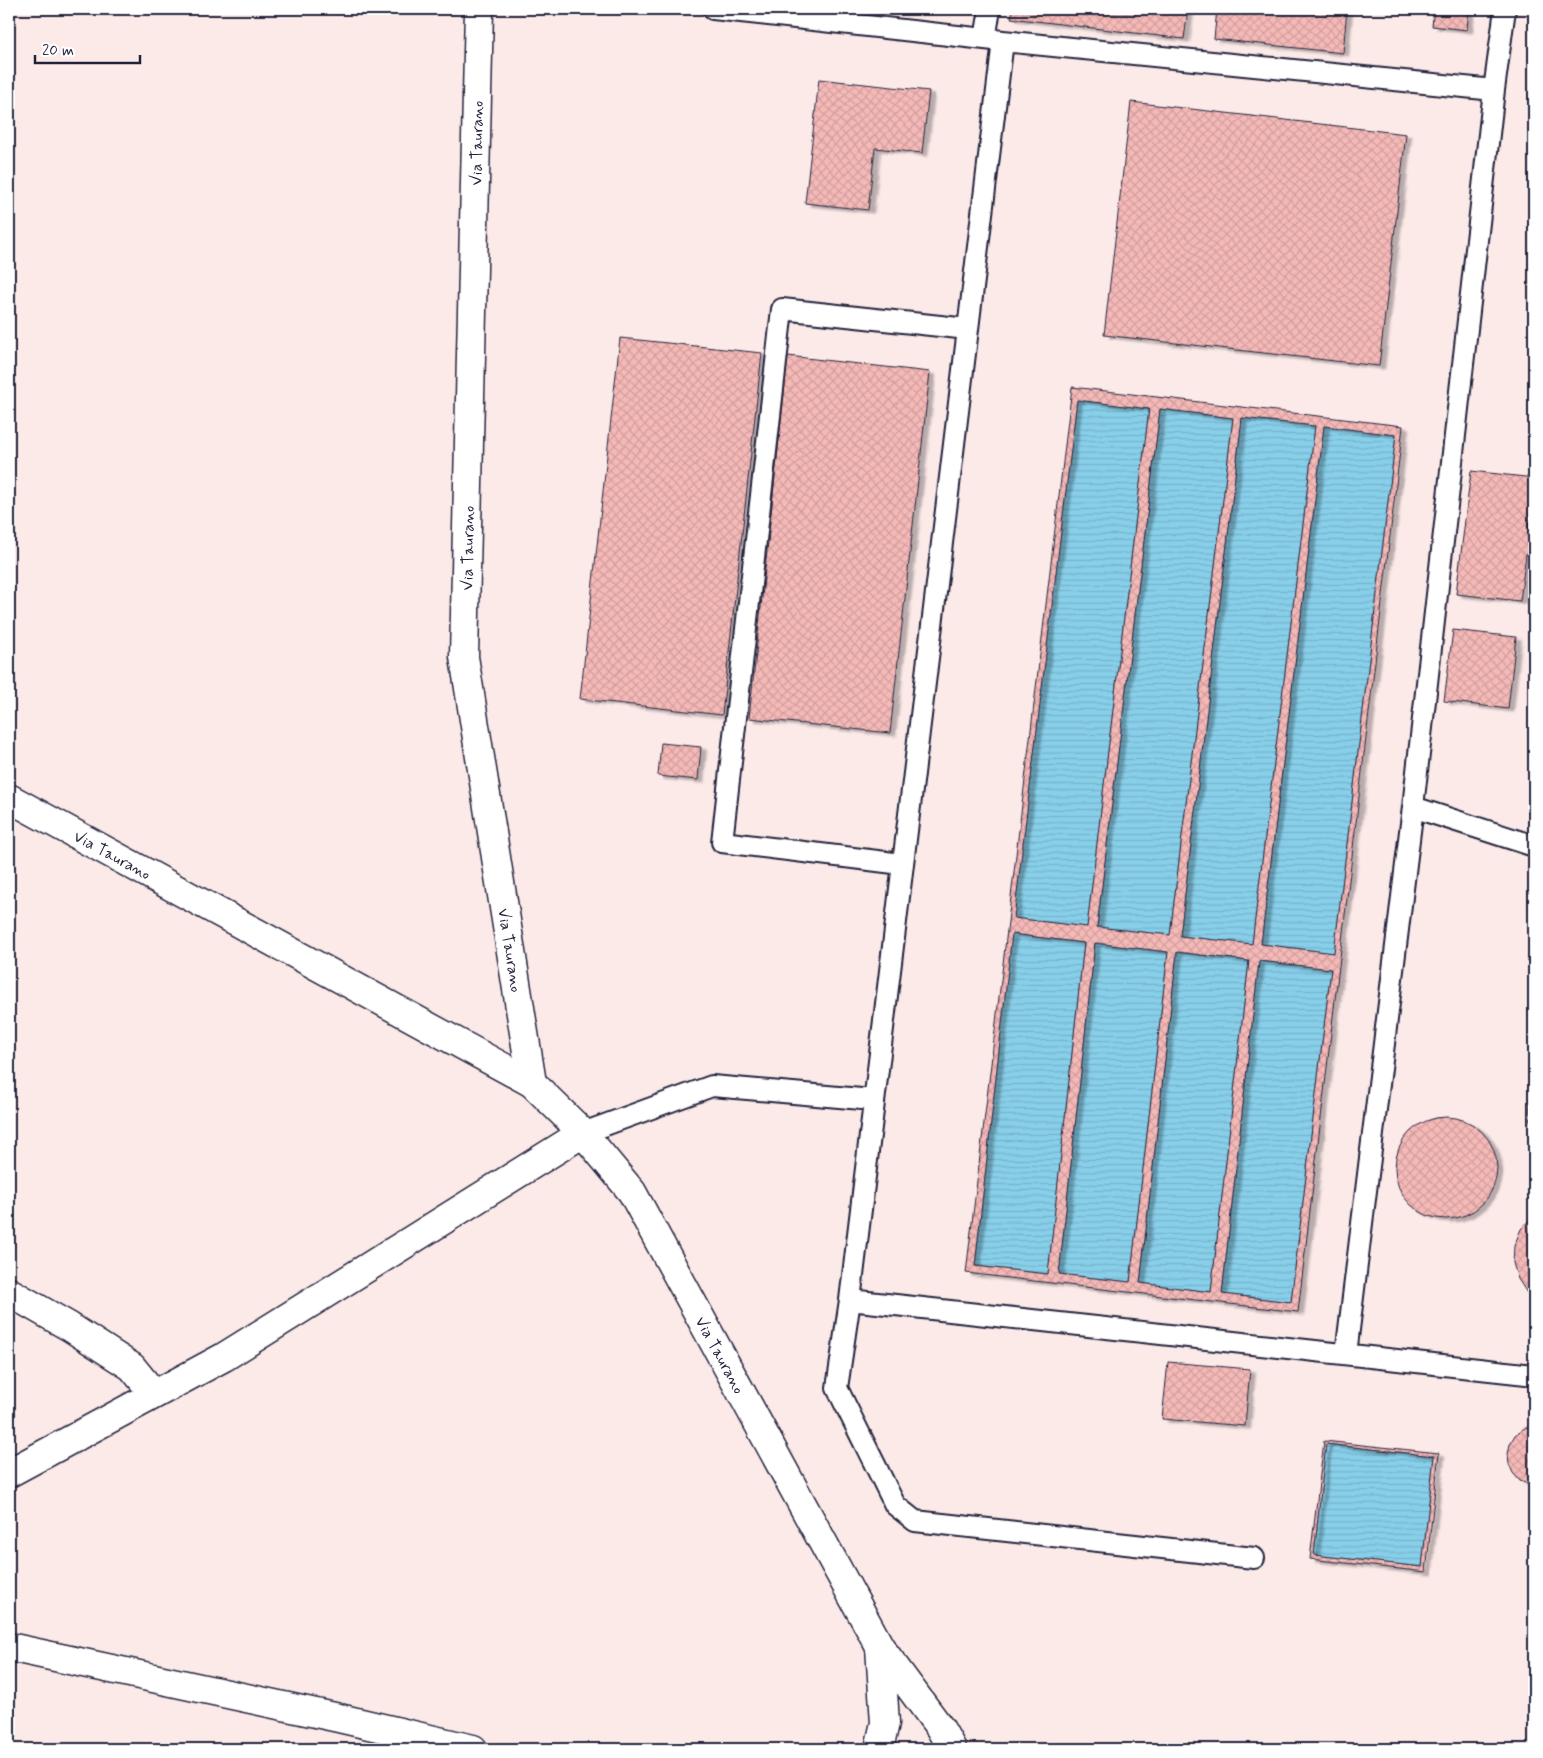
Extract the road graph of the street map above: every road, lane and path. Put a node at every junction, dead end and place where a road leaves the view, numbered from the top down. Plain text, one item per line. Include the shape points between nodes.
1 (479, 9) edge
2 (712, 9) edge
3 (990, 9) edge
4 (1505, 9) edge
5 (994, 40) junction
6 (1494, 90) junction
7 (968, 329) junction
8 (9, 798) edge
9 (1413, 807) junction
10 (1534, 846) edge
11 (902, 864) junction
12 (532, 1083) junction
13 (873, 1100) junction
14 (583, 1133) junction
15 (9, 1292) edge
16 (850, 1300) junction
17 (1346, 1354) junction
18 (1534, 1375) edge
19 (154, 1394) junction
20 (9, 1473) edge
21 (1254, 1558) dead end
22 (9, 1647) edge
23 (880, 1648) junction
24 (473, 1749) edge
25 (879, 1749) edge
26 (952, 1749) edge

1 - 12 street, Via Taurano via 464,658
2 - 5 lane
3 - 5 lane
4 - 6 lane
5 - 6 lane
5 - 7 lane
6 - 9 lane
7 - 11 lane
7 - 11 lane via 782,309 722,842
8 - 12 street, Via Taurano
9 - 10 lane
9 - 17 lane
11 - 13 lane
12 - 14 street, Via Taurano
13 - 14 lane via 712,1086
13 - 16 lane
14 - 19 street via 224,1357
14 - 23 street, Via Taurano via 632,1192
15 - 19 street via 132,1367
16 - 17 lane
16 - 21 lane via 837,1388 895,1505 914,1521
17 - 18 lane
19 - 20 street
22 - 24 street
23 - 25 street, Via Taurano via 885,1723
23 - 26 street, Via Taurano

